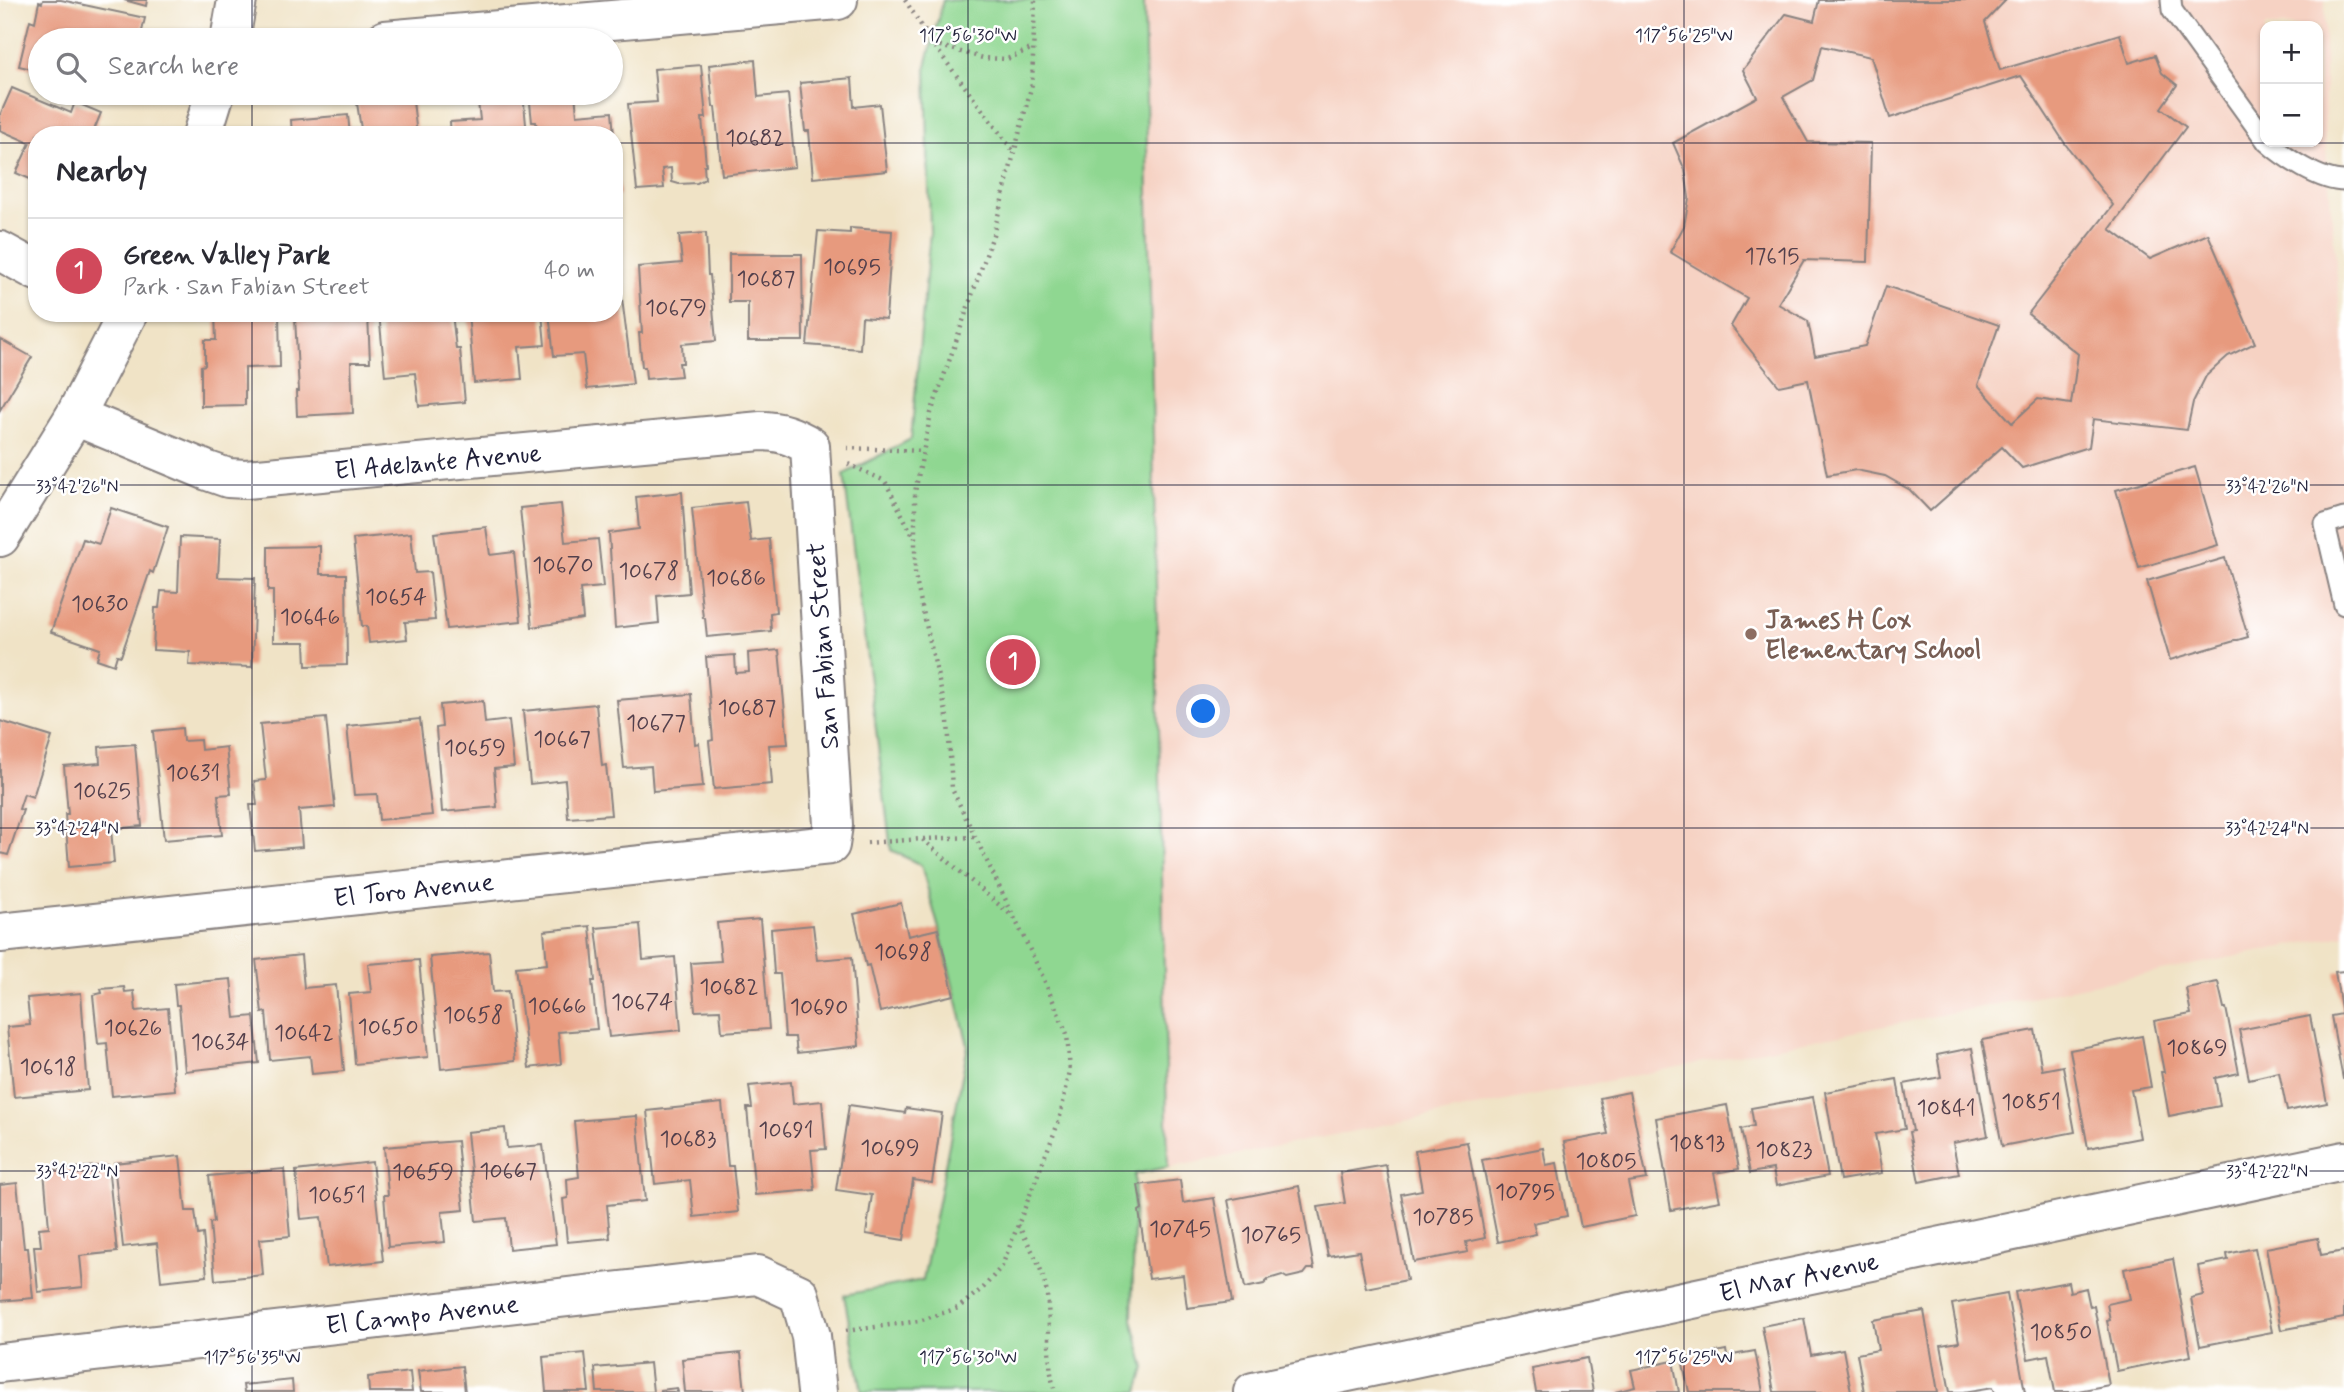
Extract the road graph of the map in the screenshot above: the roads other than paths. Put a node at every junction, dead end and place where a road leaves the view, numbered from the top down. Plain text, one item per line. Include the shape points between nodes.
1 (237, 0) edge
2 (838, 0) edge
3 (2171, 0) edge
4 (232, 28) edge
5 (521, 28) edge
6 (211, 105) edge
7 (205, 126) edge
8 (2260, 132) edge
9 (2276, 147) edge
10 (2344, 181) edge
11 (0, 251) edge
12 (28, 266) edge
13 (120, 322) edge
14 (75, 416) junction
15 (810, 446) joint
16 (2344, 518) edge
17 (0, 537) edge
18 (2344, 605) edge
19 (830, 845) joint
20 (0, 933) edge
21 (2344, 1161) edge
22 (0, 1363) edge
23 (817, 1392) edge
24 (1253, 1392) edge

1 - 4 street
2 - 5 street
3 - 8 lane via 2172,10
6 - 7 street
9 - 10 lane via 2312,172
11 - 12 street
13 - 14 street
14 - 15 street, El Adelante Avenue via 208,471 246,480 761,431 778,431
14 - 17 street
15 - 19 street, San Fabian Street via 833,825
16 - 18 lane via 2325,524
19 - 20 street, El Toro Avenue
21 - 24 street, El Mar Avenue
22 - 23 street, El Campo Avenue via 758,1276 799,1294 811,1336

